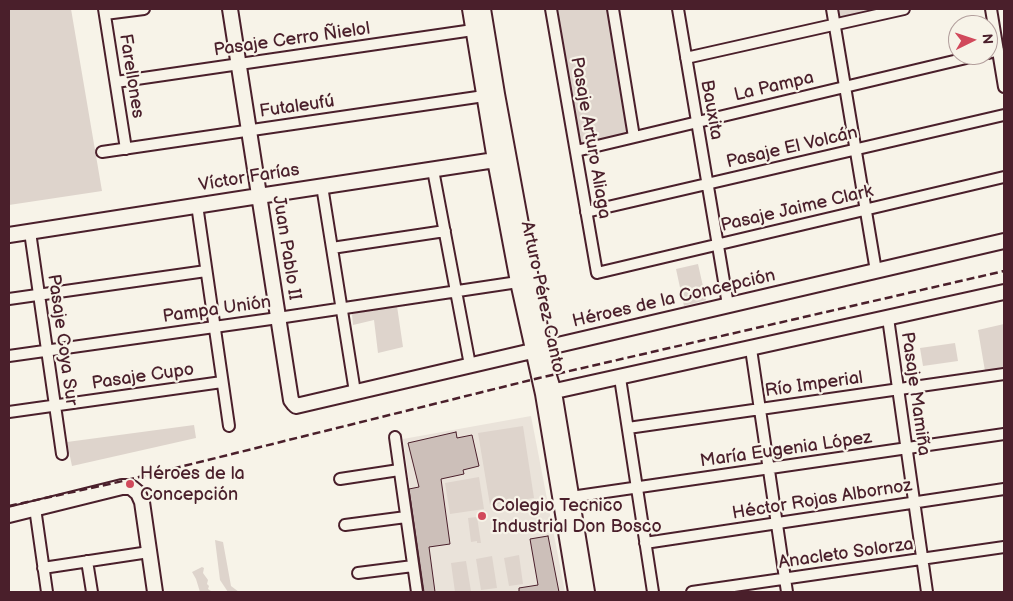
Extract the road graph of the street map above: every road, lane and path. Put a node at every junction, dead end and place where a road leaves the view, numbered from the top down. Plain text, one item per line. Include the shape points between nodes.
1 (144, 9) edge
2 (230, 9) edge
3 (470, 9) edge
4 (484, 9) edge
5 (551, 9) edge
6 (613, 9) edge
7 (678, 9) edge
8 (832, 9) edge
9 (904, 9) edge
10 (991, 9) edge
11 (105, 12) edge
12 (834, 24) junction
13 (999, 24) edge
14 (473, 30) junction
15 (686, 58) junction
16 (948, 62) edge
17 (238, 64) junction
18 (997, 65) edge
19 (116, 82) junction
20 (845, 87) junction
21 (1004, 87) edge
22 (490, 95) junction
23 (1004, 115) edge
24 (697, 122) junction
25 (249, 131) junction
26 (634, 137) junction
27 (126, 149) junction
28 (856, 150) junction
29 (576, 151) junction
30 (102, 152) dead end
31 (495, 160) junction
32 (433, 170) junction
33 (1004, 177) edge
34 (708, 184) junction
35 (322, 186) junction
36 (259, 196) junction
37 (197, 205) junction
38 (866, 210) junction
39 (586, 212) junction
40 (445, 231) junction
41 (30, 232) junction
42 (9, 235) edge
43 (1004, 241) edge
44 (718, 244) junction
45 (332, 248) junction
46 (206, 271) junction
47 (876, 271) junction
48 (597, 273) joint
49 (518, 282) junction
50 (456, 292) junction
51 (1004, 292) edge
52 (39, 295) junction
53 (9, 299) edge
54 (728, 305) junction
55 (341, 309) junction
56 (278, 318) junction
57 (888, 318) junction
58 (214, 327) junction
59 (539, 349) junction
60 (751, 349) junction
61 (47, 351) junction
62 (9, 356) edge
63 (470, 365) junction
64 (1004, 374) edge
65 (620, 378) junction
66 (222, 382) junction
67 (898, 389) junction
68 (355, 392) junction
69 (548, 393) junction
70 (294, 404) joint
71 (55, 406) junction
72 (760, 409) junction
73 (9, 412) edge
74 (229, 426) dead end
75 (628, 428) junction
76 (1004, 434) edge
77 (395, 437) dead end
78 (907, 449) junction
79 (62, 454) dead end
80 (768, 469) junction
81 (399, 470) junction
82 (340, 479) dead end
83 (637, 488) junction
84 (1004, 489) edge
85 (571, 497) junction
86 (914, 502) junction
87 (34, 508) junction
88 (9, 515) edge
89 (406, 517) junction
90 (777, 523) junction
91 (345, 525) dead end
92 (645, 543) junction
93 (1004, 547) edge
94 (149, 552) junction
95 (922, 559) junction
96 (87, 561) junction
97 (413, 566) junction
98 (43, 568) junction
99 (358, 573) dead end
100 (785, 579) junction
101 (47, 592) edge
102 (92, 592) edge
103 (155, 592) edge
104 (417, 592) edge
105 (576, 592) edge
106 (587, 592) edge
107 (653, 592) edge
108 (692, 592) edge
109 (787, 592) edge
110 (927, 592) edge

1 - 11 street
2 - 17 street, Juan Pablo II
3 - 14 street, Arturo Pérez Canto
4 - 22 street, Arturo Pérez Canto
5 - 29 street, Pasaje Arturo Aliaga
6 - 26 street
7 - 15 street, Bauxita
8 - 12 street
9 - 12 street
10 - 13 street
11 - 19 street, Farellones
12 - 15 street
12 - 20 street
14 - 17 street, Pasaje Cerro Ñielol
14 - 22 street, Arturo Pérez Canto
15 - 24 street, Bauxita
16 - 20 street, La Pampa
17 - 19 street, Pasaje Cerro Ñielol
17 - 25 street, Juan Pablo II
18 - 21 street
19 - 27 street, Farellones
20 - 24 street, La Pampa
20 - 28 street
22 - 25 street, Futaleufú
22 - 31 street, Arturo Pérez Canto
22 - 59 street, Arturo Pérez Canto
23 - 28 street, Pasaje El Volcán
24 - 26 street, La Pampa
24 - 34 street, Bauxita
25 - 27 street, Futaleufú
25 - 36 street, Juan Pablo II
26 - 29 street, La Pampa
27 - 30 street, Futaleufú
28 - 34 street, Pasaje El Volcán
28 - 38 street
29 - 39 street, Pasaje Arturo Aliaga
31 - 32 street, Víctor Farías
31 - 49 street, Arturo Pérez Canto
32 - 35 street, Víctor Farías
32 - 40 street
33 - 38 street, Pasaje Jaime Clark
34 - 39 street, Pasaje El Volcán
34 - 44 street, Bauxita
35 - 36 street, Víctor Farías
35 - 45 street
36 - 37 street, Víctor Farías
36 - 56 street, Juan Pablo II
37 - 41 street, Víctor Farías
37 - 46 street
38 - 44 street, Pasaje Jaime Clark
38 - 47 street
39 - 48 street, Pasaje Arturo Aliaga
40 - 45 street
40 - 50 street
41 - 42 street, Víctor Farías
41 - 52 street, Pasaje Coya Sur
43 - 47 street, Héroes de la Concepción
44 - 48 street, Pasaje Jaime Clark
44 - 54 street, Bauxita
45 - 55 street
46 - 52 street
46 - 58 street
47 - 54 street, Héroes de la Concepción
49 - 50 street, Pampa Unión
49 - 59 street, Arturo Pérez Canto
50 - 55 street, Pampa Unión
50 - 63 street
51 - 57 street
52 - 53 street
52 - 61 street, Pasaje Coya Sur
54 - 59 street, Héroes de la Concepción
55 - 56 street, Pampa Unión
55 - 68 street
56 - 58 street, Pampa Unión
56 - 70 street, Juan Pablo II
57 - 60 street
57 - 67 street, Pasaje Mamiña
58 - 61 street, Pampa Unión
58 - 66 street
59 - 63 street, Héroes de la Concepción
59 - 69 street, Arturo Pérez Canto
60 - 65 street
60 - 72 street
61 - 62 street, Pampa Unión
61 - 71 street, Pasaje Coya Sur
63 - 68 street, Héroes de la Concepción
64 - 67 street, Río Imperial
65 - 69 street
65 - 75 street
66 - 71 street, Pasaje Cupo
66 - 74 street
67 - 72 street, Río Imperial
67 - 78 street, Pasaje Mamiña
68 - 70 street, Héroes de la Concepción via 299,406
69 - 85 street, Arturo Pérez Canto
69 - 105 street, Arturo Pérez Canto
71 - 73 street, Pasaje Cupo
71 - 79 street, Pasaje Coya Sur
72 - 75 street, Río Imperial
72 - 80 street
75 - 83 street
76 - 78 street, María Eugenia López
77 - 81 street
78 - 80 street, María Eugenia López
78 - 86 street, Pasaje Mamiña
80 - 83 street, María Eugenia López
80 - 90 street
81 - 82 street
81 - 89 street
83 - 85 street, María Eugenia López
83 - 92 street
84 - 86 street, Héctor Rojas Albornoz
85 - 106 street, Arturo Pérez Canto
86 - 90 street, Héctor Rojas Albornoz
86 - 95 street, Pasaje Mamiña
87 - 88 street
87 - 94 street via 130,487 136,490 142,502
87 - 98 street
89 - 91 street
89 - 97 street
90 - 92 street, Héctor Rojas Albornoz
90 - 100 street
92 - 107 street
93 - 95 street, Anacleto Solorza
94 - 96 street
94 - 103 street
95 - 100 street, Anacleto Solorza
95 - 110 street, Pasaje Mamiña
96 - 98 street
96 - 102 street
97 - 99 street
97 - 104 street
98 - 101 street
100 - 108 street, Anacleto Solorza
100 - 109 street

